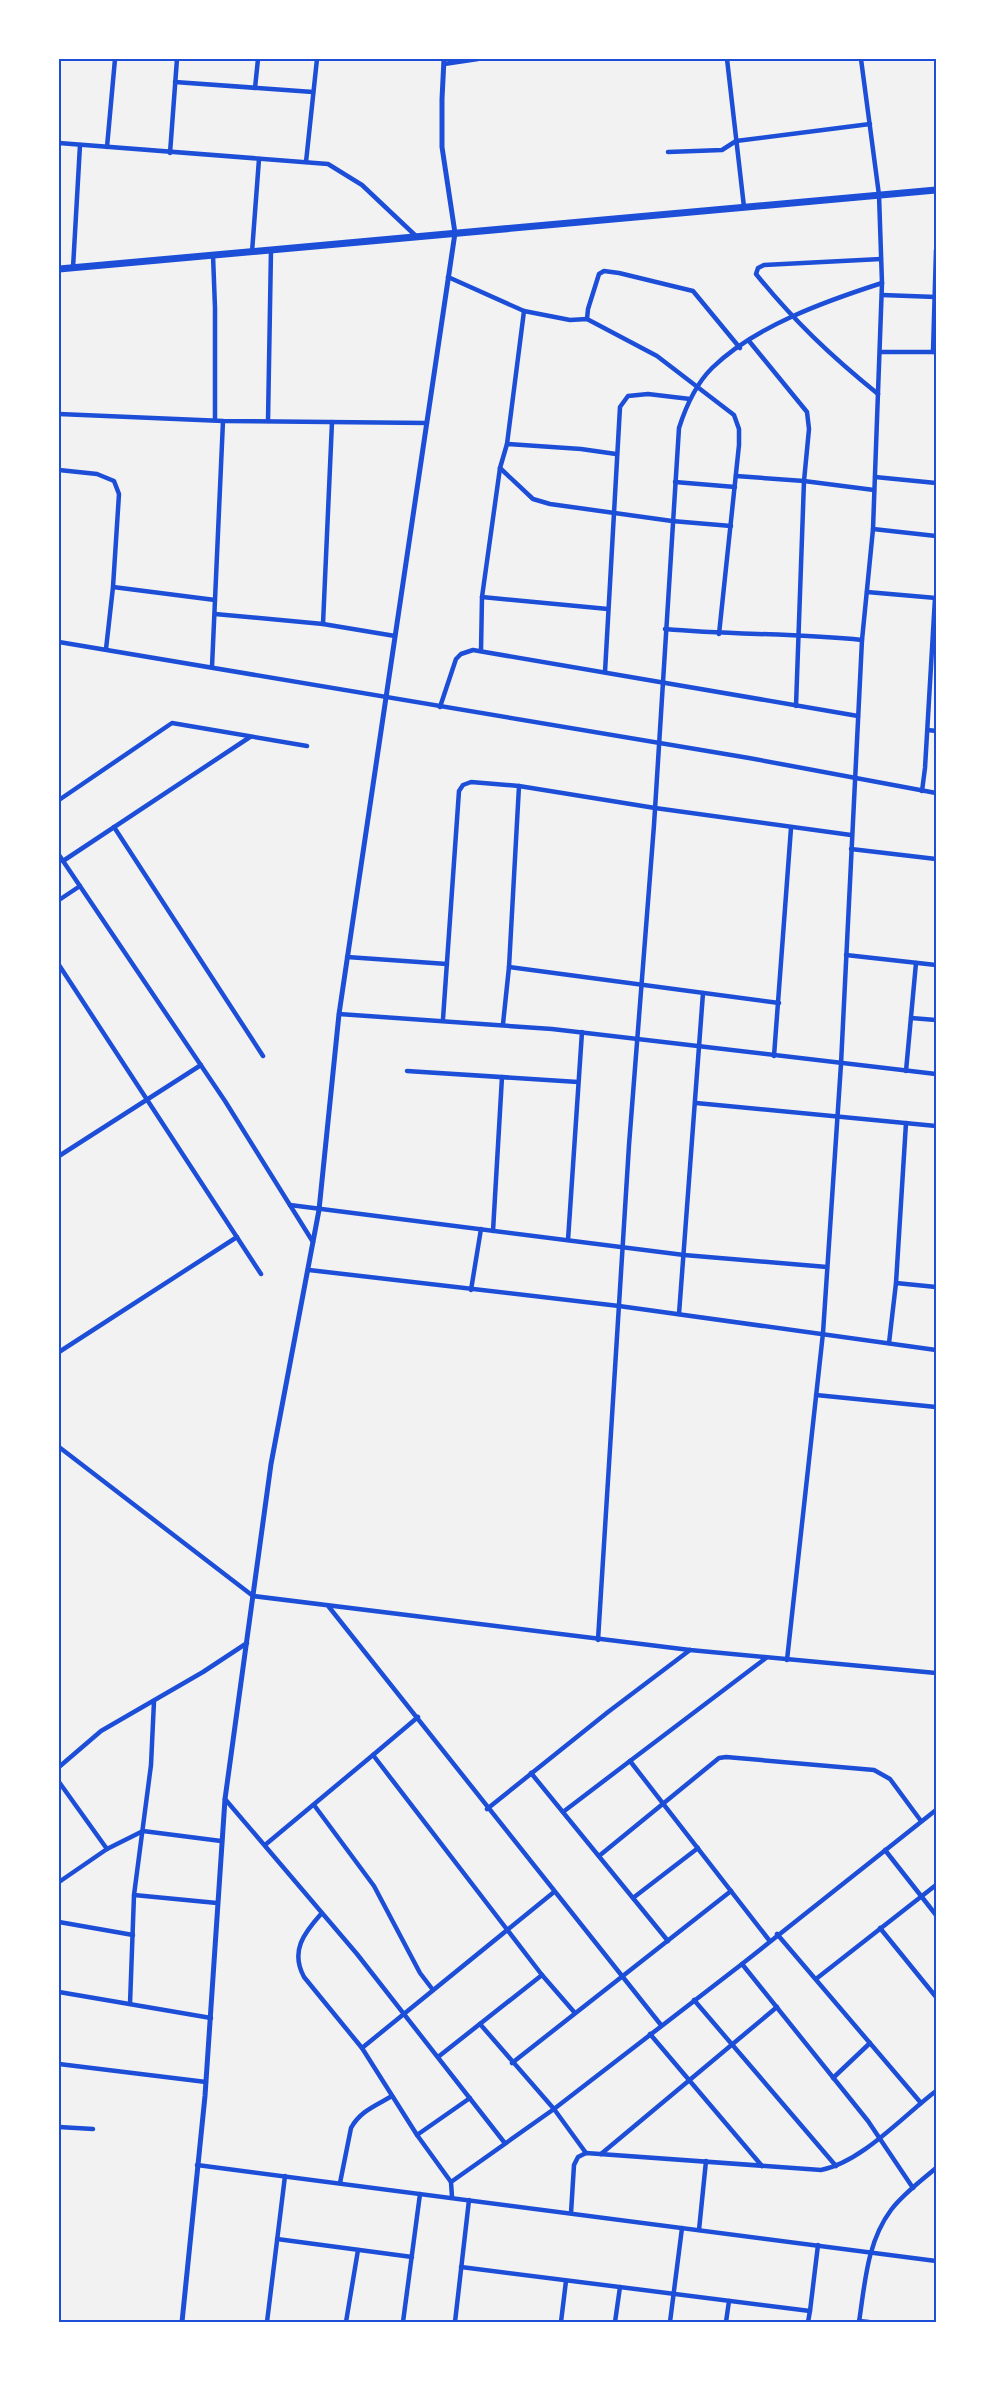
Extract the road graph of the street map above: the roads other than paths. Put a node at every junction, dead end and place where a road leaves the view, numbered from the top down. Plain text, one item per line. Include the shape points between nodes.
1 (115, 59) edge
2 (176, 59) edge
3 (258, 59) edge
4 (317, 59) edge
5 (478, 59) edge
6 (726, 59) edge
7 (861, 59) edge
8 (444, 61) edge
9 (175, 82) junction
10 (255, 88) junction
11 (313, 92) junction
12 (870, 124) junction
13 (736, 141) junction
14 (59, 143) edge
15 (80, 145) junction
16 (107, 147) junction
17 (668, 152) dead end
18 (170, 153) junction
19 (259, 159) junction
20 (306, 162) junction
21 (936, 190) edge
22 (879, 195) junction
23 (744, 207) junction
24 (455, 233) junction
25 (418, 237) junction
26 (271, 250) junction
27 (936, 250) edge
28 (252, 252) junction
29 (212, 256) junction
30 (881, 259) junction
31 (73, 268) junction
32 (59, 269) edge
33 (448, 277) junction
34 (882, 283) junction
35 (882, 295) junction
36 (936, 297) edge
37 (524, 311) junction
38 (792, 318) junction
39 (587, 319) junction
40 (749, 341) junction
41 (740, 348) junction
42 (881, 352) junction
43 (935, 352) edge
44 (698, 386) junction
45 (878, 394) junction
46 (690, 399) junction
47 (59, 414) edge
48 (215, 420) junction
49 (223, 421) junction
50 (268, 421) junction
51 (332, 422) junction
52 (426, 423) junction
53 (506, 444) junction
54 (616, 454) junction
55 (500, 468) junction
56 (59, 470) edge
57 (736, 476) junction
58 (875, 477) junction
59 (804, 481) junction
60 (675, 482) junction
61 (936, 483) edge
62 (735, 487) junction
63 (874, 490) junction
64 (613, 512) junction
65 (672, 521) junction
66 (731, 526) junction
67 (873, 529) junction
68 (936, 536) edge
69 (113, 587) junction
70 (867, 592) junction
71 (482, 597) junction
72 (936, 598) edge
73 (215, 600) junction
74 (608, 609) junction
75 (215, 614) junction
76 (323, 624) junction
77 (666, 629) junction
78 (719, 634) junction
79 (395, 636) junction
80 (798, 636) junction
81 (862, 640) junction
82 (59, 642) edge
83 (106, 649) junction
84 (481, 651) junction
85 (934, 652) edge
86 (212, 667) junction
87 (605, 672) junction
88 (662, 682) junction
89 (385, 698) junction
90 (796, 706) junction
91 (440, 707) junction
92 (858, 716) junction
93 (928, 730) junction
94 (936, 731) edge
95 (250, 736) junction
96 (659, 745) junction
97 (307, 746) dead end
98 (854, 778) junction
99 (519, 786) junction
100 (922, 790) junction
101 (936, 793) edge
102 (59, 800) edge
103 (655, 808) junction
104 (114, 827) junction
105 (791, 828) junction
106 (851, 835) junction
107 (851, 849) junction
108 (59, 855) edge
109 (936, 859) edge
110 (63, 862) junction
111 (80, 886) junction
112 (59, 900) edge
113 (846, 955) junction
114 (347, 957) junction
115 (916, 963) junction
116 (447, 964) junction
117 (936, 965) edge
118 (59, 966) edge
119 (509, 967) junction
120 (641, 984) junction
121 (703, 993) junction
122 (779, 1002) junction
123 (339, 1014) junction
124 (911, 1018) junction
125 (443, 1019) junction
126 (936, 1020) edge
127 (503, 1024) junction
128 (582, 1032) junction
129 (637, 1039) junction
130 (700, 1048) junction
131 (264, 1056) dead end
132 (774, 1056) junction
133 (841, 1064) junction
134 (200, 1065) junction
135 (407, 1071) dead end
136 (906, 1071) junction
137 (936, 1074) edge
138 (502, 1077) junction
139 (578, 1082) junction
140 (147, 1100) junction
141 (696, 1102) junction
142 (838, 1116) junction
143 (906, 1123) junction
144 (936, 1126) edge
145 (59, 1156) edge
146 (290, 1205) junction
147 (319, 1210) junction
148 (481, 1229) junction
149 (493, 1231) junction
150 (237, 1237) junction
151 (568, 1240) junction
152 (314, 1243) junction
153 (624, 1247) junction
154 (684, 1254) junction
155 (827, 1267) junction
156 (309, 1270) junction
157 (261, 1274) dead end
158 (896, 1282) junction
159 (936, 1287) edge
160 (471, 1290) junction
161 (619, 1306) junction
162 (679, 1314) junction
163 (823, 1333) junction
164 (889, 1343) junction
165 (936, 1350) edge
166 (59, 1351) edge
167 (816, 1396) junction
168 (936, 1407) edge
169 (59, 1447) edge
170 (253, 1596) junction
171 (329, 1607) junction
172 (598, 1640) junction
173 (247, 1643) junction
174 (690, 1650) junction
175 (766, 1658) junction
176 (787, 1660) junction
177 (936, 1673) edge
178 (154, 1700) junction
179 (418, 1717) junction
180 (373, 1755) junction
181 (630, 1761) junction
182 (59, 1767) edge
183 (531, 1772) junction
184 (59, 1782) edge
185 (226, 1799) junction
186 (314, 1805) junction
187 (664, 1805) junction
188 (487, 1809) junction
189 (936, 1810) edge
190 (564, 1812) junction
191 (921, 1821) junction
192 (143, 1831) junction
193 (221, 1841) junction
194 (265, 1845) junction
195 (698, 1848) junction
196 (106, 1849) junction
197 (885, 1850) junction
198 (599, 1856) junction
199 (59, 1875) edge
200 (60, 1881) edge
201 (936, 1885) edge
202 (731, 1891) junction
203 (554, 1892) junction
204 (134, 1894) junction
205 (921, 1897) junction
206 (633, 1898) junction
207 (218, 1903) junction
208 (321, 1914) junction
209 (936, 1915) edge
210 (59, 1922) edge
211 (880, 1928) junction
212 (508, 1930) junction
213 (778, 1934) junction
214 (133, 1936) junction
215 (770, 1940) junction
216 (668, 1941) junction
217 (742, 1964) junction
218 (542, 1974) junction
219 (622, 1977) junction
220 (816, 1979) junction
221 (433, 1990) junction
222 (59, 1992) edge
223 (936, 1997) edge
224 (694, 2000) junction
225 (130, 2004) junction
226 (777, 2006) junction
227 (575, 2013) junction
228 (404, 2014) junction
229 (211, 2018) junction
230 (480, 2024) junction
231 (661, 2025) junction
232 (650, 2034) junction
233 (870, 2043) junction
234 (732, 2044) junction
235 (362, 2048) junction
236 (438, 2057) junction
237 (512, 2063) junction
238 (59, 2064) edge
239 (833, 2078) junction
240 (689, 2080) junction
241 (206, 2082) junction
242 (936, 2091) edge
243 (392, 2096) junction
244 (470, 2098) junction
245 (921, 2103) junction
246 (554, 2109) junction
247 (59, 2127) edge
248 (92, 2129) dead end
249 (417, 2135) junction
250 (880, 2138) junction
251 (504, 2142) junction
252 (586, 2153) junction
253 (601, 2154) junction
254 (706, 2161) junction
255 (197, 2165) junction
256 (762, 2166) junction
257 (836, 2166) junction
258 (936, 2168) edge
259 (284, 2176) junction
260 (452, 2182) junction
261 (340, 2183) junction
262 (913, 2188) junction
263 (420, 2194) junction
264 (452, 2197) junction
265 (469, 2200) junction
266 (571, 2213) junction
267 (682, 2228) junction
268 (699, 2230) junction
269 (277, 2239) junction
270 (818, 2245) junction
271 (358, 2250) junction
272 (870, 2252) junction
273 (412, 2257) junction
274 (936, 2261) edge
275 (461, 2267) junction
276 (566, 2281) junction
277 (620, 2287) junction
278 (675, 2293) junction
279 (729, 2301) junction
280 (810, 2310) junction
281 (182, 2322) edge
282 (267, 2322) edge
283 (346, 2322) edge
284 (403, 2322) edge
285 (455, 2322) edge
286 (561, 2322) edge
287 (615, 2322) edge
288 (670, 2322) edge
289 (726, 2322) edge
290 (808, 2322) edge
291 (859, 2322) edge
292 (869, 2322) edge

1 - 16 street
2 - 9 street
3 - 10 street
4 - 11 street
5 - 8 street
6 - 13 street
7 - 12 street
8 - 24 street via 442,147
9 - 10 street
9 - 18 street
10 - 11 street
11 - 20 street
12 - 13 street
12 - 22 street
13 - 17 street via 722,150
13 - 23 street
14 - 15 street
15 - 16 street
15 - 31 street
16 - 18 street
18 - 19 street
19 - 20 street
19 - 28 street
20 - 25 street via 328,164 345,173
21 - 22 main road
22 - 23 main road
22 - 30 street
23 - 24 main road
24 - 25 main road
24 - 33 street
25 - 26 main road
26 - 28 main road
26 - 50 street
27 - 36 street
28 - 29 main road
29 - 31 main road
29 - 48 street
30 - 34 street
30 - 38 street via 764,265 758,268 756,274
31 - 32 main road
33 - 37 street
33 - 52 street
34 - 35 street
34 - 38 street
35 - 36 street
35 - 42 street
36 - 43 street
37 - 39 street via 570,320
37 - 53 street
38 - 40 street
38 - 45 street via 837,362
39 - 41 street via 592,290 599,274 604,271 619,273 693,291
39 - 44 street via 657,356
40 - 41 street
40 - 59 street via 807,412 809,429
41 - 44 street via 712,368
42 - 43 street
42 - 45 street
44 - 46 street
44 - 57 street via 734,415 739,429
45 - 58 street
46 - 54 street via 648,394 628,396 620,407
46 - 60 street via 679,428
47 - 48 street
48 - 49 street
49 - 50 street
49 - 73 street
50 - 51 street
51 - 52 street
51 - 76 street
52 - 79 street
53 - 54 street
53 - 55 street
54 - 64 street
55 - 64 street via 533,499
55 - 71 street
56 - 69 street via 97,474 114,481 119,494
57 - 59 street
57 - 62 street
58 - 61 street
58 - 63 street
59 - 63 street
59 - 80 street
60 - 62 street
60 - 65 street
62 - 66 street
63 - 67 street
64 - 65 street
64 - 74 street
65 - 66 street
65 - 77 street
66 - 78 street
67 - 68 street
67 - 70 street
69 - 73 street
69 - 83 street
70 - 72 street
70 - 81 street
71 - 74 street
71 - 84 street
72 - 85 street
73 - 75 street
74 - 87 street
75 - 76 street
75 - 86 street
76 - 79 street
77 - 78 street
77 - 88 street
78 - 80 street
79 - 89 street
80 - 81 street
80 - 90 street
81 - 92 street
82 - 83 street
83 - 86 street
84 - 87 street
84 - 91 street via 468,651 456,658
85 - 93 street
86 - 89 street
87 - 88 street
88 - 90 street
88 - 96 street
89 - 91 street
89 - 114 street
90 - 92 street
91 - 96 street
92 - 98 street
93 - 94 street
93 - 100 street
95 - 97 street
95 - 102 street via 172,723
95 - 104 street
96 - 98 street
96 - 103 street
98 - 100 street
98 - 106 street
99 - 103 street
99 - 116 street via 471,782 459,791
99 - 119 street
100 - 101 street
103 - 105 street
103 - 120 street
104 - 110 street
104 - 131 street
105 - 106 street
105 - 122 street
106 - 107 street
107 - 109 street
107 - 113 street
108 - 110 street
110 - 111 street
111 - 112 street
111 - 134 street
113 - 115 street
113 - 133 street
114 - 116 street
114 - 123 street
115 - 117 street
115 - 124 street
116 - 125 street
118 - 140 street
119 - 120 street
119 - 127 street
120 - 121 street
120 - 129 street
121 - 122 street
121 - 130 street
122 - 132 street
123 - 125 street
123 - 147 street
124 - 126 street
124 - 136 street
125 - 127 street
127 - 128 street
128 - 129 street
128 - 139 street
129 - 130 street
129 - 153 street
130 - 132 street
130 - 141 street
132 - 133 street
133 - 136 street
133 - 142 street
134 - 140 street
134 - 146 street
135 - 138 street
136 - 137 street
138 - 139 street
138 - 149 street
139 - 151 street
140 - 145 street
140 - 150 street
141 - 142 street
141 - 154 street
142 - 143 street
142 - 155 street
143 - 144 street
143 - 158 street
146 - 147 street
146 - 152 street
147 - 148 street
147 - 152 street
148 - 149 street
148 - 160 street
149 - 151 street
150 - 157 street
150 - 166 street
151 - 153 street
152 - 156 street
153 - 154 street
153 - 161 street
154 - 155 street
154 - 162 street
155 - 163 street
156 - 160 street
156 - 170 street via 271,1464
158 - 159 street
158 - 164 street
160 - 161 street
161 - 162 street
161 - 172 street
162 - 163 street
163 - 164 street
163 - 167 street
164 - 165 street
167 - 168 street
167 - 176 street
169 - 170 street
170 - 171 street
170 - 173 street
171 - 172 street
171 - 179 street
172 - 174 street
173 - 178 street
173 - 185 street
174 - 175 street
174 - 183 street
175 - 176 street
175 - 181 street
176 - 177 street
178 - 182 street via 101,1731
178 - 192 street
179 - 180 street
179 - 188 street
180 - 186 street
180 - 212 street
181 - 187 street
181 - 190 street
183 - 188 street
183 - 190 street
184 - 196 street
185 - 193 street
185 - 194 street
186 - 194 street
186 - 221 street via 374,1886 420,1973
187 - 191 street via 719,1758 738,1757 874,1770 890,1779
187 - 195 street
187 - 198 street
188 - 203 street
189 - 191 street
190 - 198 street
191 - 197 street
192 - 193 street
192 - 196 street
192 - 204 street
193 - 207 street
194 - 208 street
195 - 202 street
195 - 206 street
196 - 200 street
197 - 205 street
197 - 213 street
198 - 206 street
199 - 200 street
201 - 205 street
202 - 215 street
202 - 216 street
203 - 212 street
203 - 219 street
204 - 207 street
204 - 214 street
205 - 209 street
205 - 211 street
206 - 216 street
207 - 229 street
208 - 228 street
208 - 235 street via 305,1931 298,1953 298,1967
210 - 214 street
211 - 220 street
211 - 223 street
212 - 218 street
212 - 221 street
213 - 215 street
213 - 220 street
214 - 225 street
215 - 217 street
216 - 219 street
217 - 224 street
217 - 226 street
218 - 227 street
218 - 230 street
219 - 227 street
219 - 231 street
220 - 233 street
221 - 228 street
222 - 225 street
224 - 231 street
224 - 234 street
225 - 229 street
226 - 234 street
226 - 239 street
227 - 237 street
228 - 235 street
228 - 236 street
229 - 241 street
230 - 236 street
230 - 237 street
231 - 232 street
232 - 240 street
232 - 246 street
233 - 239 street
233 - 245 street
234 - 240 street
234 - 257 street
235 - 243 street
236 - 244 street
237 - 246 street
238 - 241 street
239 - 250 street
240 - 253 street
240 - 256 street
241 - 255 street
242 - 245 street
243 - 249 street
243 - 261 street via 356,2119 351,2128
244 - 249 street
244 - 251 street
245 - 250 street
246 - 251 street
246 - 252 street
247 - 248 street
249 - 260 street
250 - 257 street
250 - 262 street
251 - 260 street
252 - 253 street
252 - 266 street via 578,2157 574,2165
253 - 254 street
254 - 256 street
254 - 268 street
255 - 259 street
255 - 281 street
256 - 257 street via 821,2170
258 - 262 street
259 - 261 street
259 - 269 street
260 - 264 street
261 - 263 street
262 - 272 street via 892,2208 880,2226
263 - 264 street
263 - 273 street
264 - 265 street
265 - 266 street
265 - 275 street
266 - 267 street
267 - 268 street
267 - 278 street
268 - 270 street
269 - 271 street
269 - 282 street
270 - 272 street
270 - 280 street
271 - 273 street
271 - 283 street
272 - 274 street
272 - 291 street
273 - 284 street
275 - 276 street
275 - 285 street
276 - 277 street
276 - 286 street
277 - 278 street
277 - 287 street
278 - 279 street
278 - 288 street
279 - 280 street
279 - 289 street
280 - 290 street
291 - 292 street

